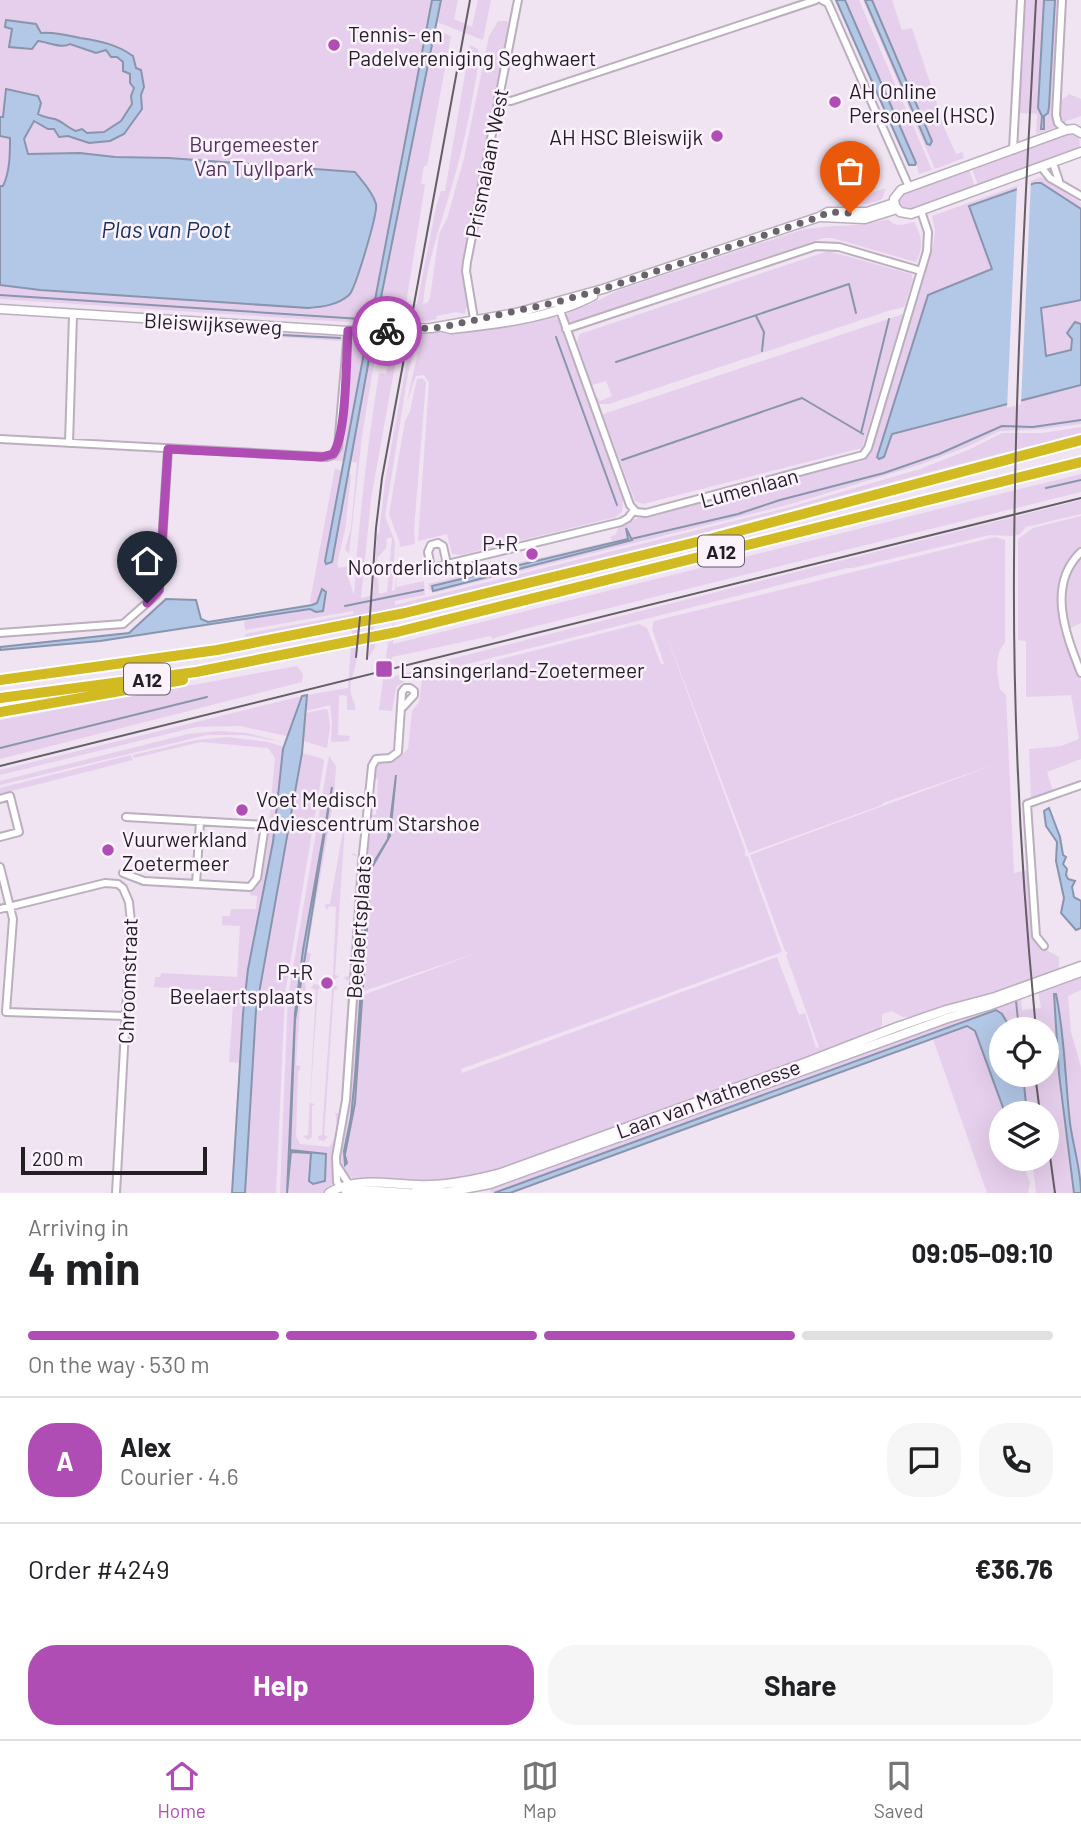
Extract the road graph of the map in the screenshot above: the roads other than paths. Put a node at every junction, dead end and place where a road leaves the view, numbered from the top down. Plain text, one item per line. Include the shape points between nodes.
1 (518, 0) edge
2 (816, 0) edge
3 (822, 0) edge
4 (1021, 0) edge
5 (1062, 0) edge
6 (498, 99) junction
7 (1066, 130) junction
8 (1081, 133) edge
9 (1013, 150) junction
10 (1081, 152) edge
11 (1053, 163) junction
12 (1042, 167) junction
13 (1060, 183) junction
14 (909, 187) junction
15 (1081, 196) edge
16 (895, 206) junction
17 (921, 211) junction
18 (921, 271) junction
19 (558, 306) junction
20 (0, 309) edge
21 (73, 315) junction
22 (474, 323) junction
23 (566, 329) junction
24 (348, 331) junction
25 (0, 439) edge
26 (1081, 440) edge
27 (69, 443) junction
28 (168, 449) junction
29 (1081, 462) edge
30 (634, 510) junction
31 (1081, 552) edge
32 (447, 564) junction
33 (0, 633) edge
34 (292, 654) junction
35 (76, 671) junction
36 (0, 673) edge
37 (1081, 673) edge
38 (0, 680) edge
39 (0, 698) edge
40 (403, 707) dead end
41 (0, 712) edge
42 (1081, 785) edge
43 (0, 799) edge
44 (126, 817) dead end
45 (200, 821) junction
46 (0, 837) edge
47 (0, 867) edge
48 (123, 873) dead end
49 (196, 884) junction
50 (10, 906) junction
51 (0, 909) edge
52 (1044, 946) dead end
53 (1081, 966) edge
54 (1081, 972) edge
55 (126, 1016) junction
56 (481, 1186) edge
57 (345, 1189) edge
58 (116, 1193) edge
59 (329, 1193) edge
60 (410, 1193) edge

1 - 6 street, Prismalaan West
2 - 6 street via 510,102
3 - 14 street via 828,3
4 - 9 street
5 - 7 street via 1056,115
6 - 22 street, Prismalaan West via 466,271
7 - 8 street
7 - 9 street
9 - 14 street
10 - 11 street
11 - 12 street
11 - 13 street
12 - 13 street
12 - 17 street
13 - 15 street
14 - 16 street via 898,192
16 - 17 street via 907,215
16 - 19 street, Bleiswijkseweg via 828,212
17 - 18 street, Lumenlaan via 929,241
18 - 23 street via 839,247 816,246
18 - 30 street, Lumenlaan via 863,456 645,514
19 - 22 street, Bleiswijkseweg
19 - 23 street
20 - 21 street, Bleiswijkseweg
21 - 24 street, Bleiswijkseweg
21 - 27 street
22 - 24 street, Bleiswijkseweg
23 - 30 street
24 - 28 street via 343,410 333,454
25 - 27 street
26 - 35 highway, A12 via 709,539 416,610 250,645
27 - 28 street
28 - 33 street via 156,595 123,624
29 - 34 highway, A12
30 - 32 street via 621,522
31 - 37 street via 1064,574 1062,590 1063,622
32 - 32 street via 431,568 428,549 435,543 443,547
34 - 39 highway, A12 via 145,680
34 - 41 highway, A12 via 161,685
35 - 36 highway, A12
35 - 38 highway, A12
40 - 57 street, Beelaertsplaats via 398,753 376,759 372,765 346,1100 337,1152
42 - 52 street via 1027,804 1036,936
43 - 46 street via 10,796 19,832
44 - 45 street
45 - 49 street
45 - 49 street via 265,825 253,885
47 - 50 street
48 - 49 street via 144,881
50 - 51 street, Chroomstraat
50 - 55 street via 6,1012
50 - 55 street, Chroomstraat via 105,883 123,888 131,922
53 - 56 street, Laan van Mathenesse via 922,1018
54 - 56 street, Laan van Mathenesse
55 - 58 street, Chroomstraat
56 - 57 street, Laan van Mathenesse
56 - 60 street, Laan van Mathenesse
57 - 59 street, Laan van Mathenesse
57 - 60 street, Laan van Mathenesse

